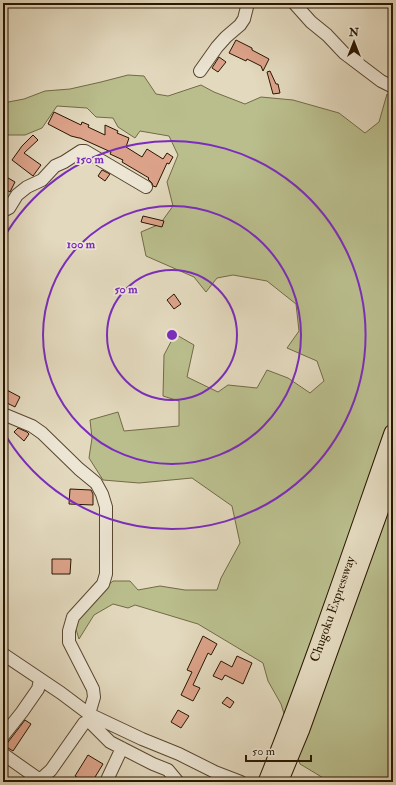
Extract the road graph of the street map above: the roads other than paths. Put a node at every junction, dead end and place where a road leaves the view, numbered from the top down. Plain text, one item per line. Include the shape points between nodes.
1 (248, 3) edge
2 (294, 3) edge
3 (200, 71) dead end
4 (393, 88) edge
5 (146, 187) dead end
6 (3, 211) edge
7 (3, 414) edge
8 (393, 433) edge
9 (393, 473) edge
10 (3, 654) edge
11 (40, 680) junction
12 (89, 718) junction
13 (3, 736) edge
14 (122, 748) junction
15 (3, 754) edge
16 (106, 782) edge
17 (178, 782) edge
18 (241, 782) edge
19 (267, 782) edge
20 (279, 782) edge

1 - 3 street via 240,25 217,47
2 - 4 street via 344,53
5 - 6 street via 81,151 55,166 42,180 27,187 17,195 9,208
7 - 12 street via 42,433 96,483 106,508 106,574 103,584 73,617 69,631 69,642 93,689 94,697
8 - 19 highway, Chugoku Expressway via 324,632
9 - 20 highway, Chugoku Expressway
10 - 11 street
11 - 12 street via 62,693
11 - 13 street via 38,689
12 - 14 street via 110,742
12 - 15 street via 52,770 40,780
12 - 18 street
14 - 16 street
14 - 17 street via 168,770

